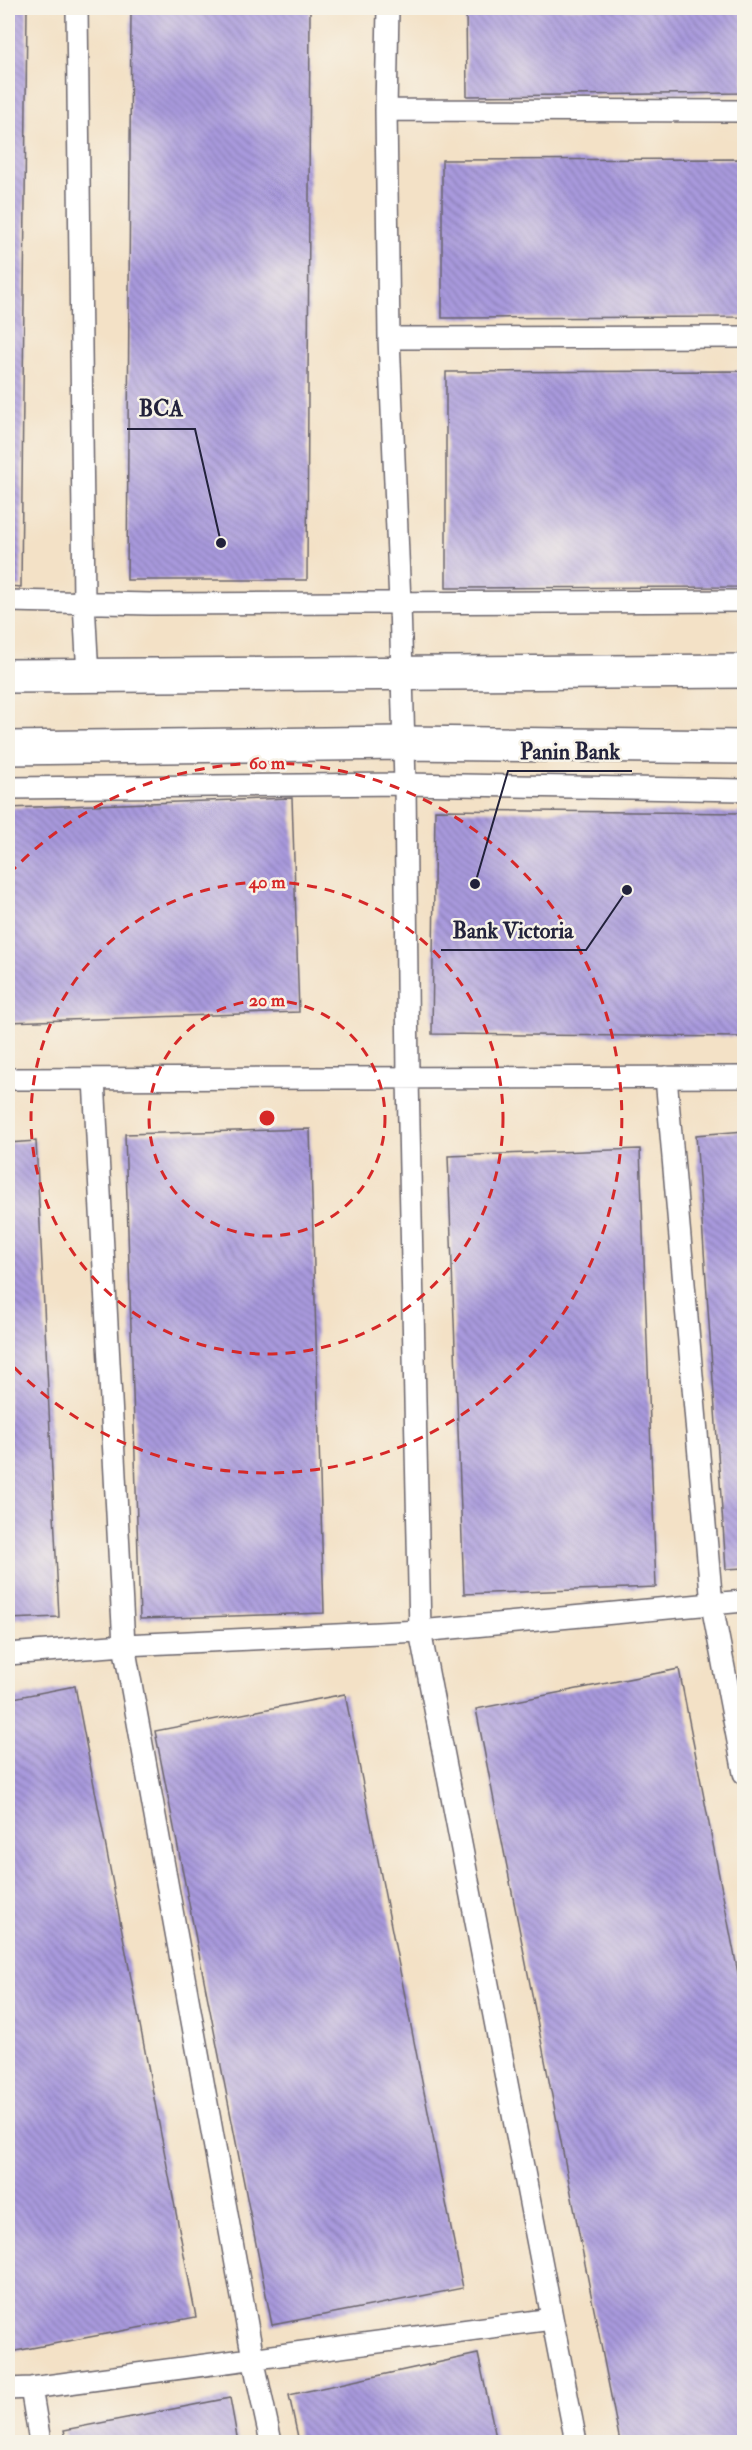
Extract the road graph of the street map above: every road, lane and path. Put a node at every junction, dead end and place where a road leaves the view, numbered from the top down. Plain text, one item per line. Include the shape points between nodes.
1 (77, 8) edge
2 (388, 8) edge
3 (386, 110) junction
4 (744, 111) edge
5 (744, 337) edge
6 (389, 338) junction
7 (8, 601) edge
8 (744, 601) edge
9 (84, 602) junction
10 (400, 603) junction
11 (744, 671) edge
12 (402, 674) junction
13 (8, 676) edge
14 (88, 676) junction
15 (403, 744) junction
16 (744, 747) edge
17 (8, 748) edge
18 (405, 784) junction
19 (8, 788) edge
20 (744, 790) edge
21 (666, 1077) junction
22 (744, 1077) edge
23 (408, 1078) junction
24 (8, 1079) edge
25 (94, 1079) junction
26 (744, 1601) edge
27 (712, 1605) junction
28 (420, 1630) junction
29 (124, 1645) junction
30 (8, 1654) edge
31 (744, 1773) edge
32 (552, 2319) junction
33 (253, 2358) junction
34 (31, 2388) junction
35 (8, 2389) edge
36 (40, 2442) edge
37 (271, 2442) edge
38 (576, 2442) edge

1 - 9 lane
2 - 3 lane
3 - 4 lane
3 - 6 lane
5 - 6 lane
6 - 10 lane
7 - 9 lane
8 - 10 lane
9 - 10 lane
9 - 14 lane
10 - 12 lane
11 - 12 street
12 - 14 street
12 - 15 lane
13 - 14 street
15 - 16 street
15 - 17 street
15 - 18 lane
18 - 19 lane
18 - 20 lane
18 - 23 lane
21 - 22 lane
21 - 23 lane
21 - 27 lane
23 - 25 lane
23 - 28 lane
24 - 25 lane
25 - 29 lane
26 - 27 lane
27 - 28 lane
27 - 31 lane
28 - 29 lane
28 - 32 lane
29 - 30 lane
29 - 33 lane
32 - 33 lane
32 - 38 lane
33 - 34 lane
33 - 37 lane
34 - 35 lane
34 - 36 lane

